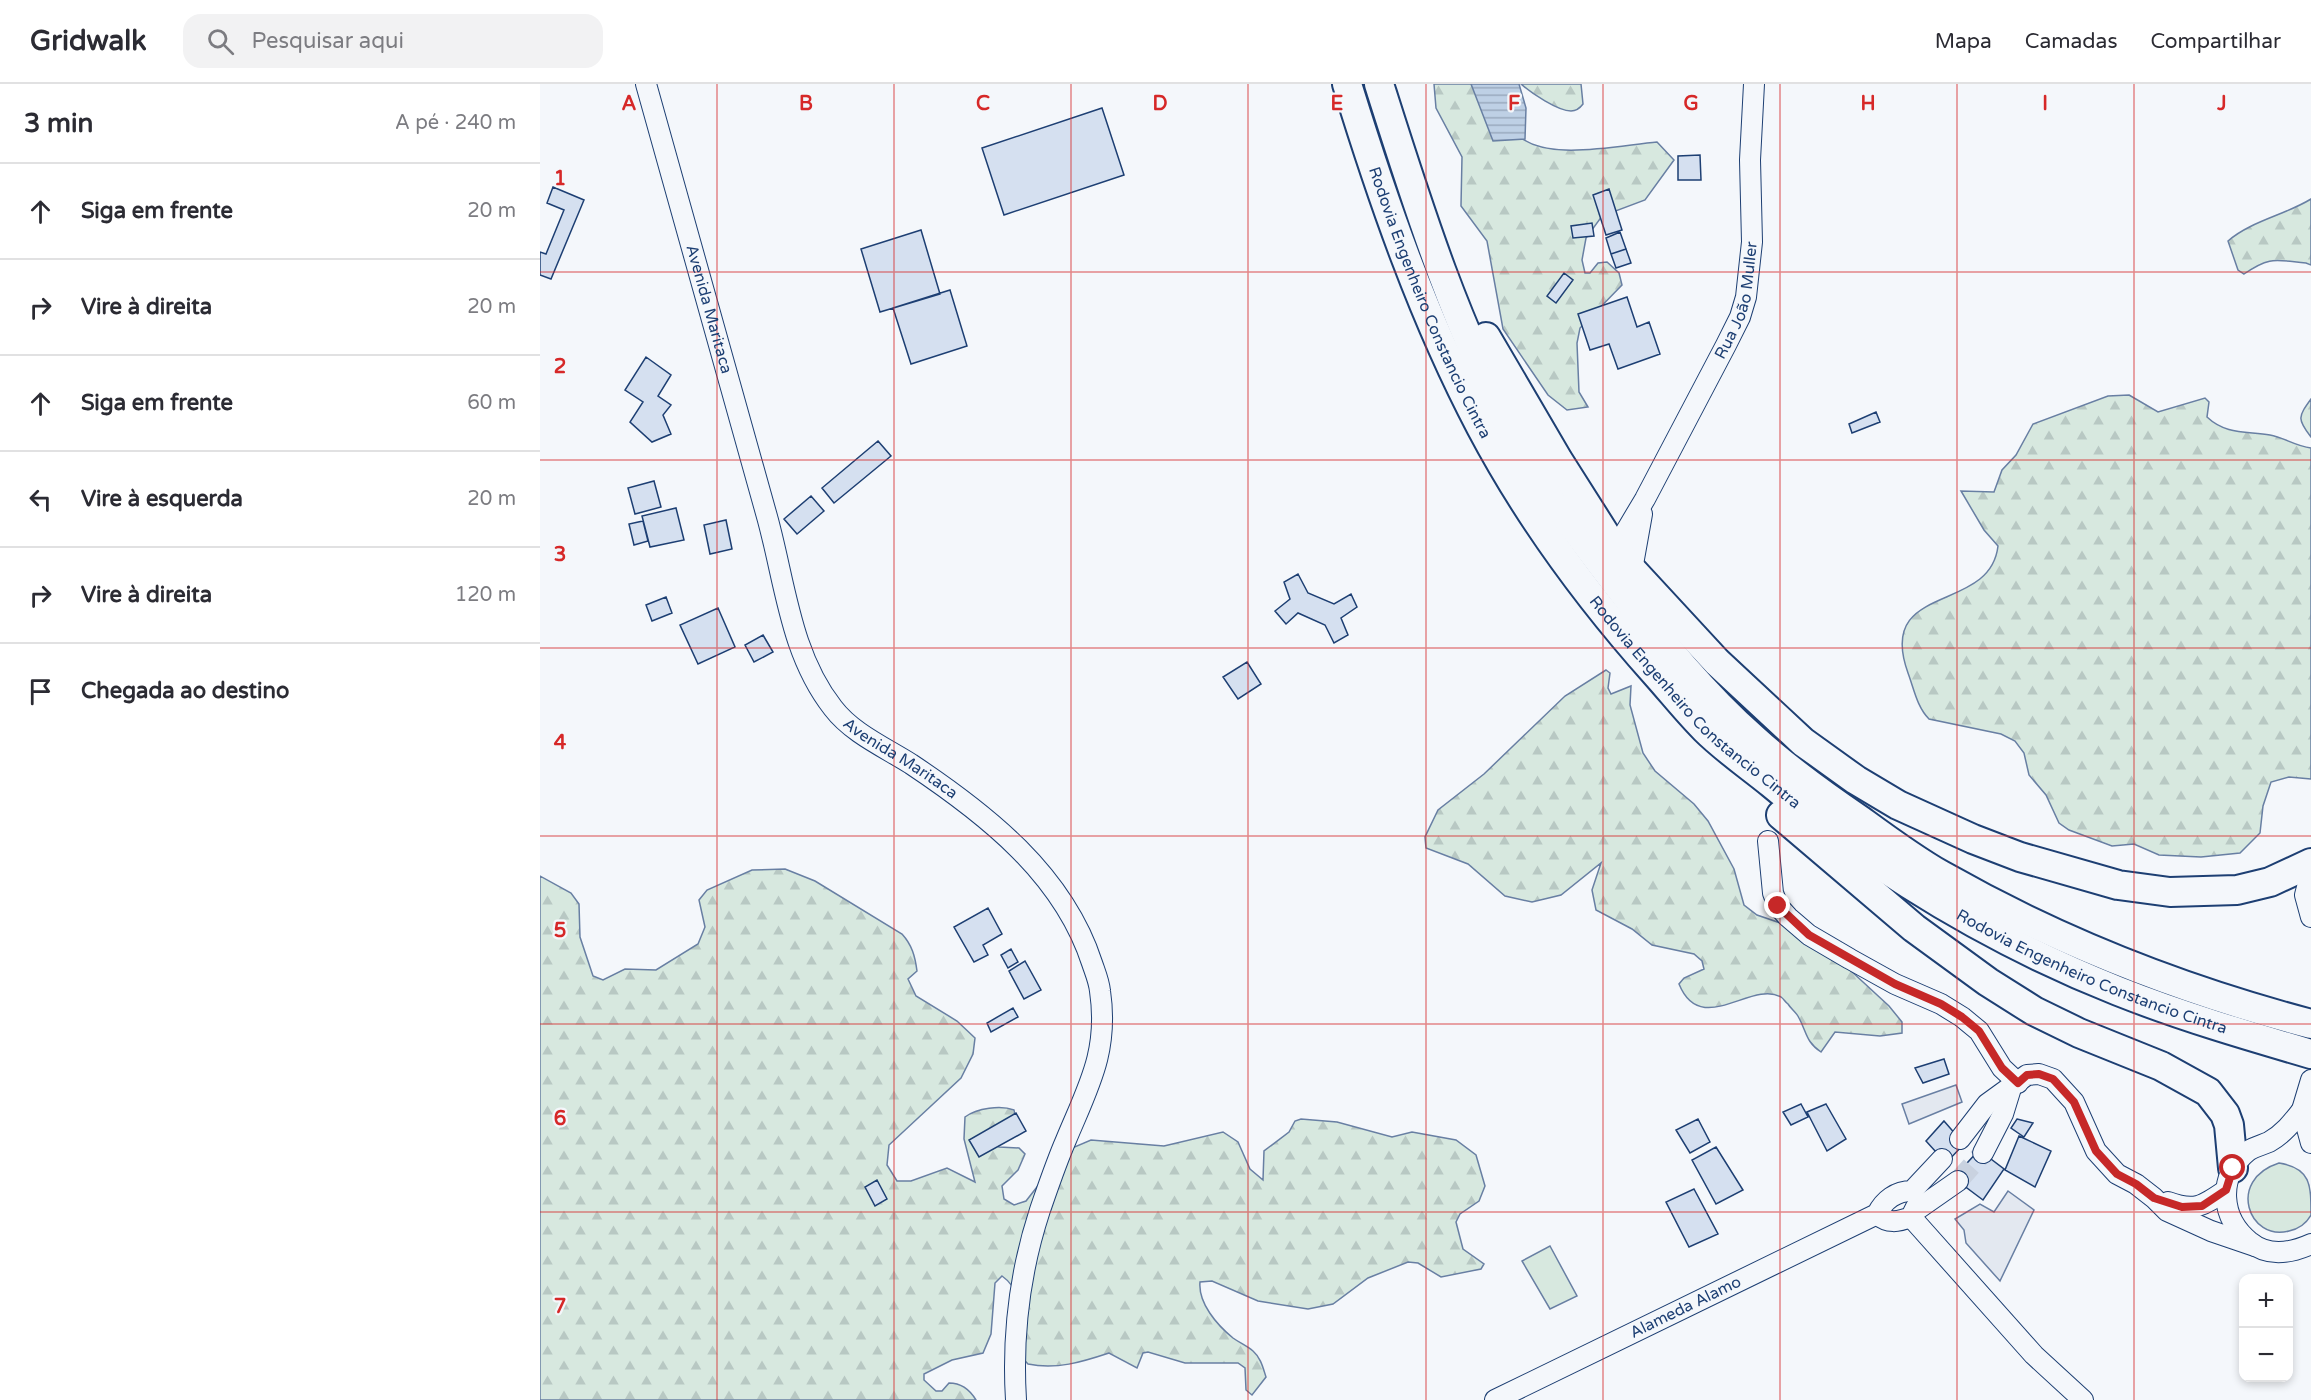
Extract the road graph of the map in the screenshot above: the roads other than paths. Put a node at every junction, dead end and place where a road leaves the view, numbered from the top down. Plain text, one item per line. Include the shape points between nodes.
1 (646, 84) edge
2 (1347, 84) edge
3 (1379, 84) edge
4 (1754, 84) edge
5 (1426, 231) junction
6 (1645, 499) junction
7 (1610, 542) junction
8 (1632, 570) junction
9 (1706, 730) junction
10 (1768, 841) dead end
11 (2311, 863) edge
12 (2311, 872) edge
13 (2311, 917) edge
14 (2311, 1024) edge
15 (2311, 1054) edge
16 (2311, 1080) edge
17 (2014, 1085) junction
18 (2302, 1109) junction
19 (1960, 1139) dead end
20 (2270, 1141) junction
21 (2311, 1143) edge
22 (2311, 1149) edge
23 (1983, 1153) tunnel mouth
24 (1942, 1159) dead end
25 (2229, 1179) junction
26 (1958, 1181) tunnel mouth
27 (2154, 1198) junction
28 (1913, 1206) junction
29 (1877, 1214) junction
30 (2311, 1244) edge
31 (2254, 1246) junction
32 (1016, 1400) edge
33 (1494, 1400) edge
34 (2083, 1400) edge

1 - 32 street, Avenida Maritaca via 772,534 796,636 813,680 835,711 861,733 948,789 1039,869 1061,897 1083,937 1100,987 1103,1026 1097,1062 1039,1212 1023,1273 1016,1325
2 - 9 highway, Rodovia Engenheiro Constancio Cintra via 1418,290 1449,364 1482,428 1551,545 1626,640
3 - 5 highway, Rodovia Engenheiro Constancio Cintra
4 - 6 street, Rua João Muller via 1750,160 1752,242 1746,297 1740,317
5 - 7 highway via 1444,254 1487,340
5 - 14 highway, Rodovia Engenheiro Constancio Cintra via 1481,369 1556,503 1654,633 1752,738 1805,782 1928,867 2019,917 2144,970 2253,1009
6 - 7 street via 1623,536
6 - 8 street
7 - 8 highway
8 - 11 highway via 1717,662 1803,742 1856,780 1933,822 2020,857 2070,872 2118,885 2170,892 2237,890 2270,882
9 - 15 highway, Rodovia Engenheiro Constancio Cintra via 1820,824 1930,899 1982,927 2120,992
9 - 25 highway via 1757,791 1805,837 1914,928 1988,982 2034,1011 2161,1066 2208,1092 2229,1125
10 - 17 street via 1773,893 1788,917 1809,935 1850,959 1962,1017 1979,1031
12 - 13 street via 2305,894
16 - 18 street
17 - 19 street via 1987,1104
17 - 23 street
17 - 27 street via 2027,1075 2053,1079 2074,1102 2096,1151 2117,1174
18 - 20 street via 2287,1129
18 - 21 street
20 - 22 street via 2293,1141
20 - 25 street via 2248,1151
24 - 28 street, Alameda Alamo
25 - 27 street via 2202,1206 2191,1208
25 - 31 street via 2227,1212 2237,1232
26 - 28 street, Alameda Alamo
27 - 31 street via 2167,1211
28 - 29 street via 1899,1222
28 - 29 street, Alameda Alamo via 1905,1191 1887,1199
28 - 34 street via 2034,1355
29 - 33 street, Alameda Alamo
30 - 31 street via 2294,1252

